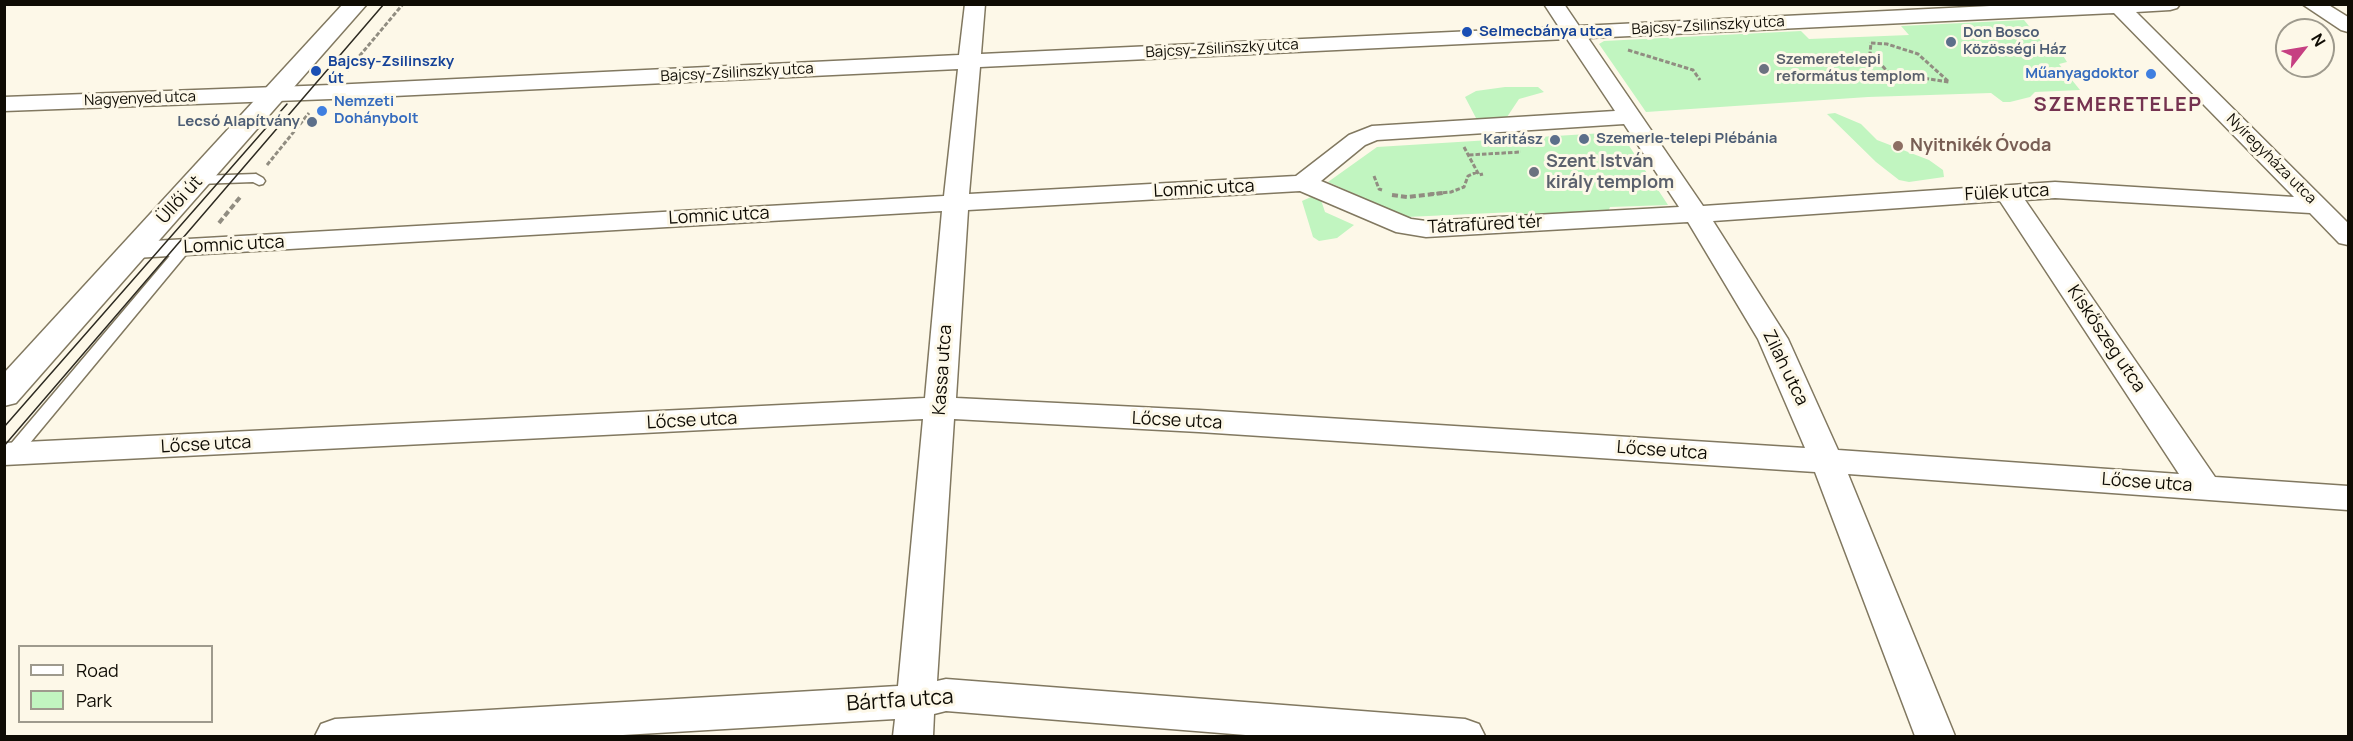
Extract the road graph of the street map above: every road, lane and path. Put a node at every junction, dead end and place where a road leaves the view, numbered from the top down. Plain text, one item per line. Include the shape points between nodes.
1 (356, 4) edge
2 (403, 4) edge
3 (975, 4) edge
4 (1554, 4) edge
5 (1791, 4) edge
6 (2170, 4) edge
7 (2312, 4) edge
8 (2118, 6) edge
9 (1808, 21) junction
10 (2349, 26) edge
11 (1572, 32) junction
12 (1626, 50) dead end
13 (971, 62) junction
14 (342, 76) dead end
15 (1700, 80) dead end
16 (1949, 82) joint
17 (274, 94) junction
18 (4, 104) edge
19 (1630, 117) junction
20 (1453, 128) junction
21 (1521, 153) dead end
22 (1469, 156) junction
23 (1477, 172) junction
24 (1483, 174) dead end
25 (1374, 176) dead end
26 (260, 178) dead end
27 (198, 180) junction
28 (1303, 183) junction
29 (2007, 192) junction
30 (956, 202) junction
31 (2317, 206) junction
32 (1696, 214) junction
33 (2349, 237) edge
34 (184, 248) junction
35 (135, 250) junction
36 (4, 395) edge
37 (941, 408) junction
38 (7, 457) edge
39 (1827, 461) junction
40 (2205, 486) junction
41 (2349, 498) edge
42 (914, 719) edge
43 (335, 736) edge
44 (1465, 736) edge
45 (1935, 736) edge

1 - 17 main road, Üllői út
2 - 14 path
3 - 13 street, Kassa utca
4 - 11 street
5 - 9 street
6 - 8 street, Bajcsy-Zsilinszky utca
7 - 10 street
8 - 9 street, Bajcsy-Zsilinszky utca
8 - 31 street, Nyíregyháza utca
9 - 11 street, Bajcsy-Zsilinszky utca
11 - 13 street, Bajcsy-Zsilinszky utca
11 - 19 street, Zilah utca
12 - 15 path via 1693,70
13 - 17 street, Bajcsy-Zsilinszky utca
13 - 30 street, Kassa utca
16 - 16 path via 1918,54 1870,43 1870,53 1889,73
17 - 18 street, Nagyenyed utca
17 - 27 main road, Üllői út
19 - 20 street
19 - 32 street, Zilah utca
20 - 22 path
20 - 28 street via 1372,134 1357,140
21 - 22 path
22 - 23 path
23 - 24 path
23 - 25 path via 1468,176 1464,187 1450,192 1407,197 1379,189
26 - 27 lane
27 - 35 main road, Üllői út
28 - 30 street, Lomnic utca
28 - 32 street, Tátrafüred tér via 1405,226 1426,229
29 - 31 street, Fülek utca via 2055,190
29 - 32 street, Fülek utca
29 - 40 street, Kiskőszeg utca
30 - 34 street, Lomnic utca
30 - 37 street, Kassa utca
31 - 33 street, Nyíregyháza utca
32 - 39 street, Zilah utca via 1773,339
34 - 35 street, Lomnic utca
34 - 38 lane
35 - 36 main road, Üllői út
37 - 38 street, Lőcse utca
37 - 39 street, Lőcse utca
37 - 42 street, Kassa utca
39 - 40 street, Lőcse utca
39 - 45 street, Zilah utca
40 - 41 street, Lőcse utca
42 - 43 street, Bártfa utca
42 - 44 street, Bártfa utca via 946,695

